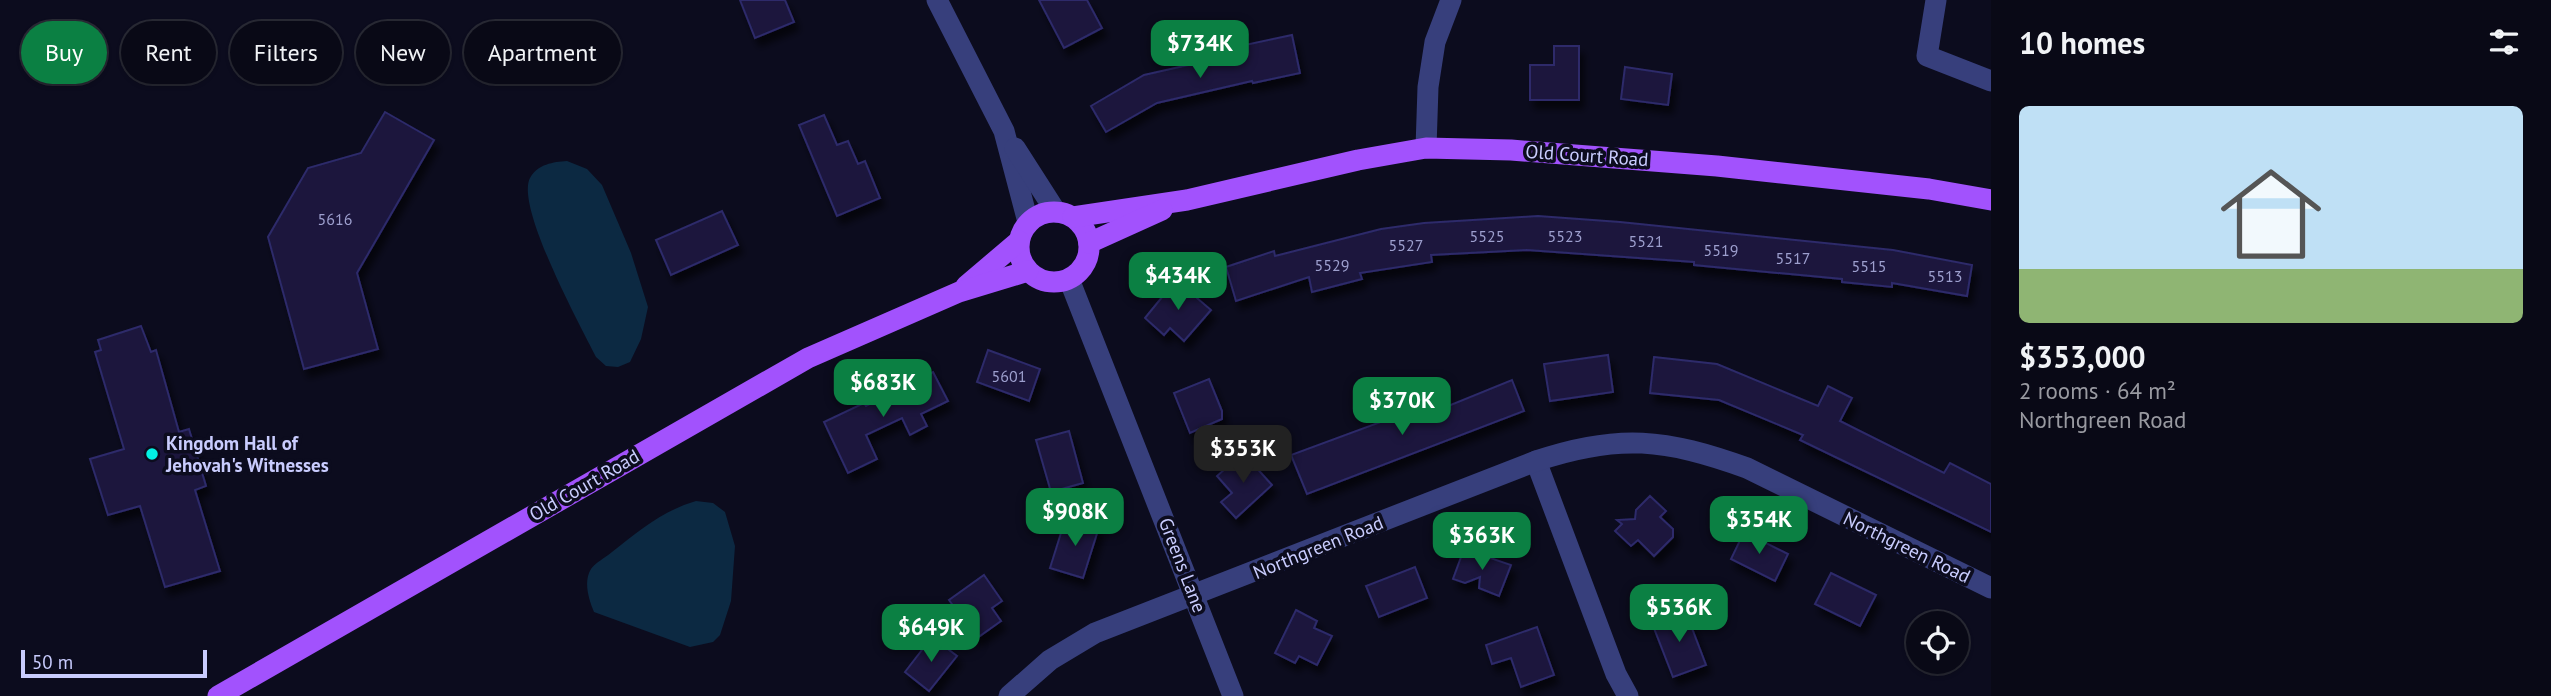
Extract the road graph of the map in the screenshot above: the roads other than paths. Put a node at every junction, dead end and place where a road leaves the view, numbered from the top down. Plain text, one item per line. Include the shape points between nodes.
1 (937, 0) edge
2 (1451, 0) edge
3 (1936, 0) edge
4 (1991, 81) edge
5 (1004, 131) junction
6 (1426, 148) junction
7 (1187, 200) junction
8 (1991, 200) edge
9 (1064, 214) junction
10 (1023, 232) junction
11 (1089, 243) junction
12 (1028, 271) junction
13 (1069, 279) junction
14 (959, 292) junction
15 (1536, 461) junction
16 (1991, 588) edge
17 (1195, 596) junction
18 (218, 696) edge
19 (1009, 696) edge
20 (1233, 696) edge
21 (1628, 696) edge

1 - 5 street
2 - 6 street via 1435,41
3 - 4 street via 1927,56
5 - 9 street
5 - 10 street
6 - 7 main road, Old Court Road
6 - 8 main road, Old Court Road via 1689,164 1929,189
7 - 9 main road, Old Court Road
7 - 11 main road, Old Court Road
9 - 10 main road via 1041,214
9 - 11 main road via 1081,223
10 - 12 main road via 1020,257
10 - 14 main road, Old Court Road
11 - 13 main road via 1087,260
12 - 13 main road via 1047,282
12 - 14 main road, Old Court Road
13 - 17 street, Greens Lane
14 - 18 main road, Old Court Road via 808,358
15 - 16 street, Northgreen Road via 1568,450 1639,441 1708,454 1747,468
15 - 17 street, Northgreen Road
15 - 21 street
17 - 19 street, Northgreen Road via 1096,633 1050,660
17 - 20 street, Greens Lane

